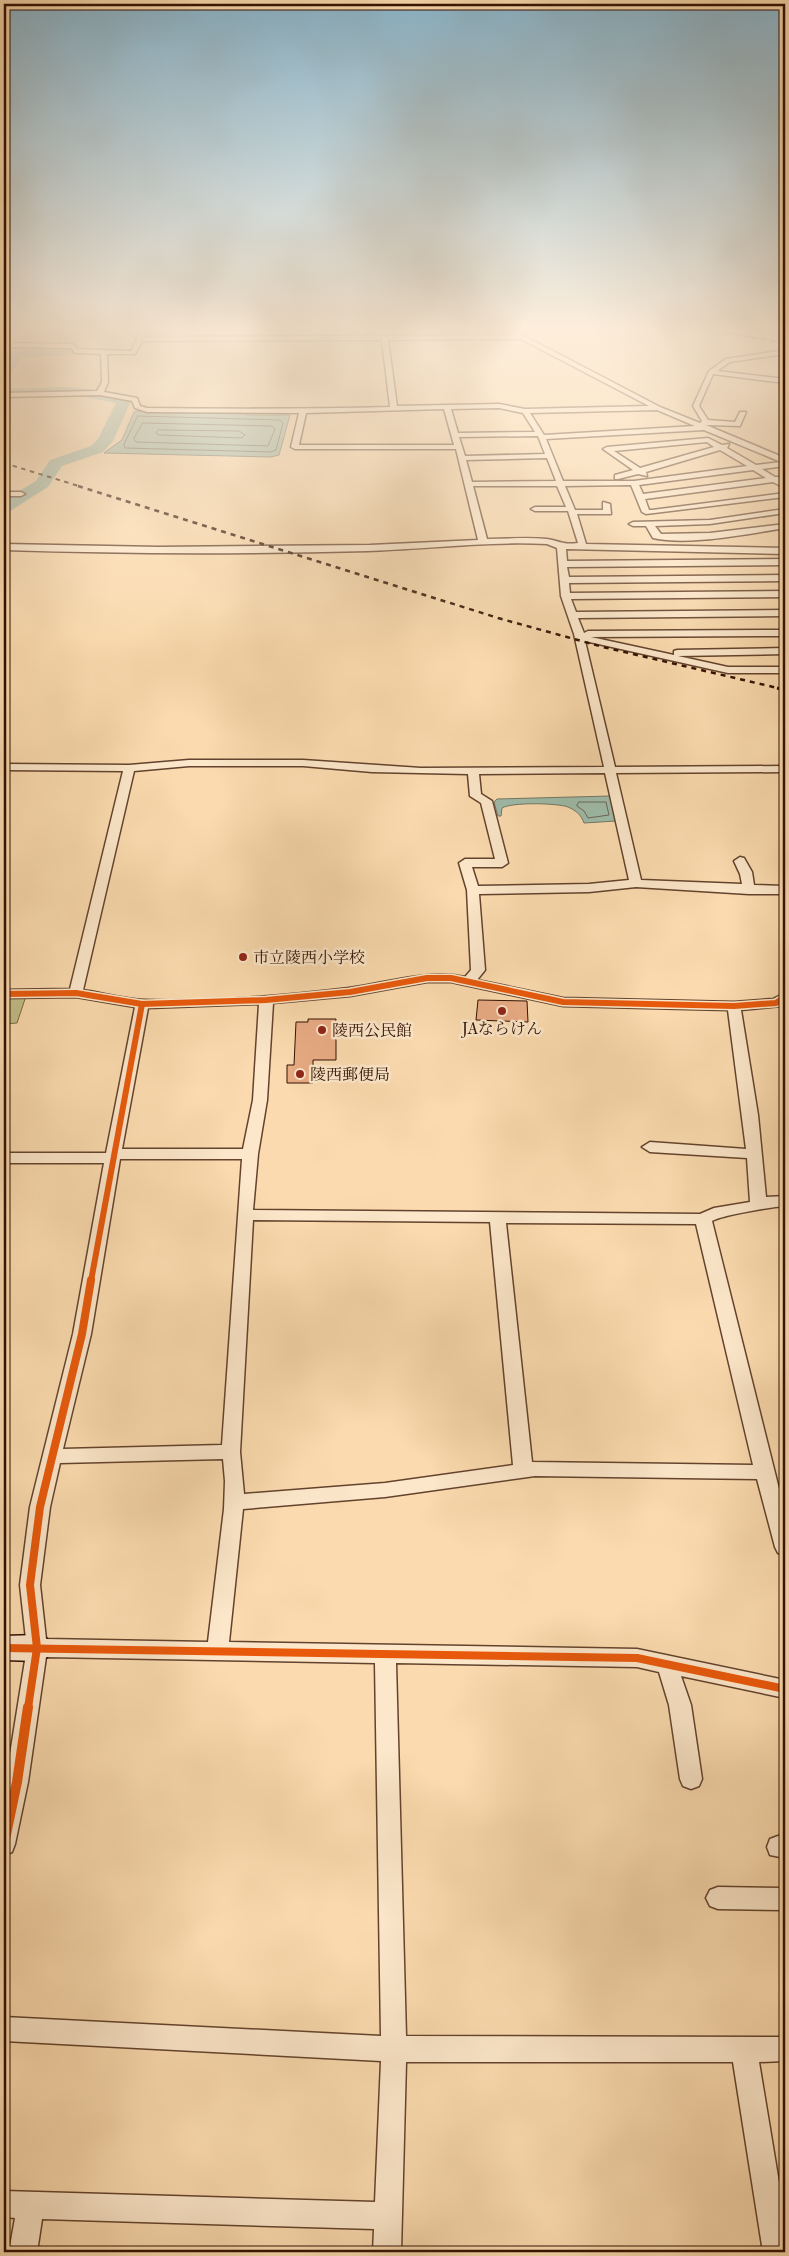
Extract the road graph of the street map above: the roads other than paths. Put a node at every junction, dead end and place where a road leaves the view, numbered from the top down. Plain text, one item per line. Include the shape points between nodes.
1 (298, 434) edge
2 (553, 434) edge
3 (723, 434) edge
4 (456, 435) joint
5 (541, 435) junction
6 (739, 442) junction
7 (672, 443) junction
8 (640, 446) junction
9 (459, 447) junction
10 (719, 448) junction
11 (693, 455) junction
12 (776, 455) junction
13 (550, 456) junction
14 (785, 456) edge
15 (462, 458) junction
16 (660, 458) junction
17 (785, 462) edge
18 (754, 468) junction
19 (640, 471) junction
20 (718, 472) junction
21 (685, 476) junction
22 (785, 478) edge
23 (654, 480) junction
24 (774, 480) junction
25 (634, 482) junction
26 (561, 483) junction
27 (608, 483) junction
28 (468, 484) junction
29 (785, 486) edge
30 (4, 494) edge
31 (21, 494) dead end
32 (785, 495) edge
33 (640, 497) junction
34 (606, 504) dead end
35 (535, 509) dead end
36 (571, 510) junction
37 (785, 511) edge
38 (633, 524) dead end
39 (649, 524) junction
40 (785, 526) edge
41 (483, 542) junction
42 (785, 542) edge
43 (573, 546) junction
44 (561, 547) junction
45 (4, 548) edge
46 (709, 550) junction
47 (719, 550) junction
48 (785, 551) edge
49 (785, 562) edge
50 (714, 563) junction
51 (562, 564) junction
52 (785, 578) edge
53 (721, 579) junction
54 (563, 580) junction
55 (727, 594) junction
56 (785, 594) edge
57 (566, 596) junction
58 (736, 613) junction
59 (785, 613) edge
60 (572, 615) junction
61 (745, 633) junction
62 (785, 633) edge
63 (579, 635) junction
64 (753, 652) junction
65 (785, 652) edge
66 (651, 654) junction
67 (759, 670) junction
68 (785, 670) edge
69 (4, 767) edge
70 (128, 768) junction
71 (610, 769) junction
72 (785, 769) edge
73 (473, 770) junction
74 (740, 861) dead end
75 (636, 883) junction
76 (473, 890) junction
77 (750, 890) junction
78 (785, 890) edge
79 (469, 981) junction
80 (76, 993) junction
81 (4, 994) edge
82 (785, 997) edge
83 (266, 1000) junction
84 (142, 1004) junction
85 (734, 1006) junction
86 (650, 1147) dead end
87 (250, 1154) junction
88 (754, 1154) junction
89 (112, 1156) junction
90 (4, 1158) edge
91 (785, 1201) edge
92 (758, 1202) junction
93 (245, 1215) junction
94 (498, 1218) junction
95 (703, 1219) junction
96 (230, 1452) junction
97 (53, 1456) junction
98 (523, 1470) junction
99 (764, 1472) junction
100 (234, 1502) junction
101 (785, 1546) edge
102 (4, 1648) edge
103 (37, 1648) junction
104 (217, 1652) junction
105 (385, 1655) junction
106 (667, 1664) junction
107 (785, 1689) edge
108 (691, 1779) dead end
109 (4, 1844) edge
110 (718, 1898) dead end
111 (785, 1899) edge
112 (4, 2029) edge
113 (394, 2049) junction
114 (744, 2049) junction
115 (785, 2049) edge
116 (4, 2204) edge
117 (30, 2205) junction
118 (387, 2216) junction
119 (23, 2252) edge
120 (387, 2252) edge
121 (777, 2252) edge

1 - 9 street via 295,447
2 - 5 street
3 - 6 street
4 - 5 street
4 - 9 street
5 - 13 street
6 - 10 street
6 - 12 street
7 - 8 street
7 - 10 street via 708,440
7 - 11 street
8 - 16 street
8 - 19 street via 608,449
9 - 15 street
10 - 11 street
10 - 18 street
11 - 16 street
11 - 20 street
12 - 14 street
12 - 17 street
13 - 15 street
13 - 26 street
15 - 28 street
16 - 19 street
16 - 21 street
17 - 18 street
18 - 20 street
18 - 24 street
19 - 23 street
19 - 27 street
20 - 21 street
21 - 23 street
22 - 24 street
23 - 25 street
24 - 29 street
24 - 33 street
25 - 27 street
25 - 33 street
26 - 27 street
26 - 28 street
26 - 36 street
28 - 41 street
30 - 31 street
32 - 33 street via 652,512 646,512
34 - 36 street via 608,512
35 - 36 street
36 - 43 street via 582,543
37 - 39 street via 710,522
38 - 39 street
39 - 40 street via 656,536 661,537 710,536
41 - 44 street via 548,542
41 - 45 street via 361,548
42 - 47 street
43 - 44 street
43 - 46 street
44 - 51 street
46 - 47 street
46 - 50 street
47 - 48 street
49 - 50 street
50 - 51 street
50 - 53 street
51 - 54 street
52 - 53 street
53 - 54 street
53 - 55 street
54 - 57 street
55 - 56 street
55 - 57 street
55 - 58 street
57 - 60 street
58 - 59 street
58 - 60 street
58 - 61 street
60 - 63 street
61 - 62 street
61 - 63 street
61 - 64 street
63 - 66 street
63 - 71 street
64 - 65 street
64 - 66 street
64 - 67 street
66 - 67 street via 728,670
67 - 68 street
69 - 70 street
70 - 73 street via 189,763 303,763 372,769
70 - 80 street
71 - 72 street
71 - 73 street
71 - 75 street
73 - 76 street via 476,796 486,801 502,862 465,863
74 - 77 street
75 - 76 street via 589,888
75 - 77 street
76 - 79 street via 478,970
77 - 78 street
79 - 83 street via 427,978 331,995
79 - 85 street via 563,1002
80 - 81 street
80 - 84 street
82 - 85 street via 776,1003
83 - 84 street
83 - 87 street via 260,1100
84 - 89 street
85 - 88 street
86 - 88 street
87 - 89 street
87 - 93 street
88 - 92 street
89 - 90 street
89 - 97 street via 82,1334
91 - 92 street
92 - 95 street via 759,1206 714,1213
93 - 94 street
93 - 96 street
94 - 95 street
94 - 98 street
95 - 99 street
96 - 97 street
96 - 100 street via 236,1471
97 - 103 street via 40,1507 30,1585
98 - 99 street
98 - 100 street via 385,1490
99 - 101 street
100 - 104 street via 228,1581
102 - 103 street
103 - 104 street
103 - 109 street via 17,1782
104 - 105 street
105 - 106 street via 637,1658
105 - 113 street
106 - 107 street
106 - 108 street via 680,1705
110 - 111 street
112 - 113 street
113 - 114 street
113 - 118 street
114 - 115 street
114 - 121 street
116 - 117 street
117 - 118 street
117 - 119 street
118 - 120 street

